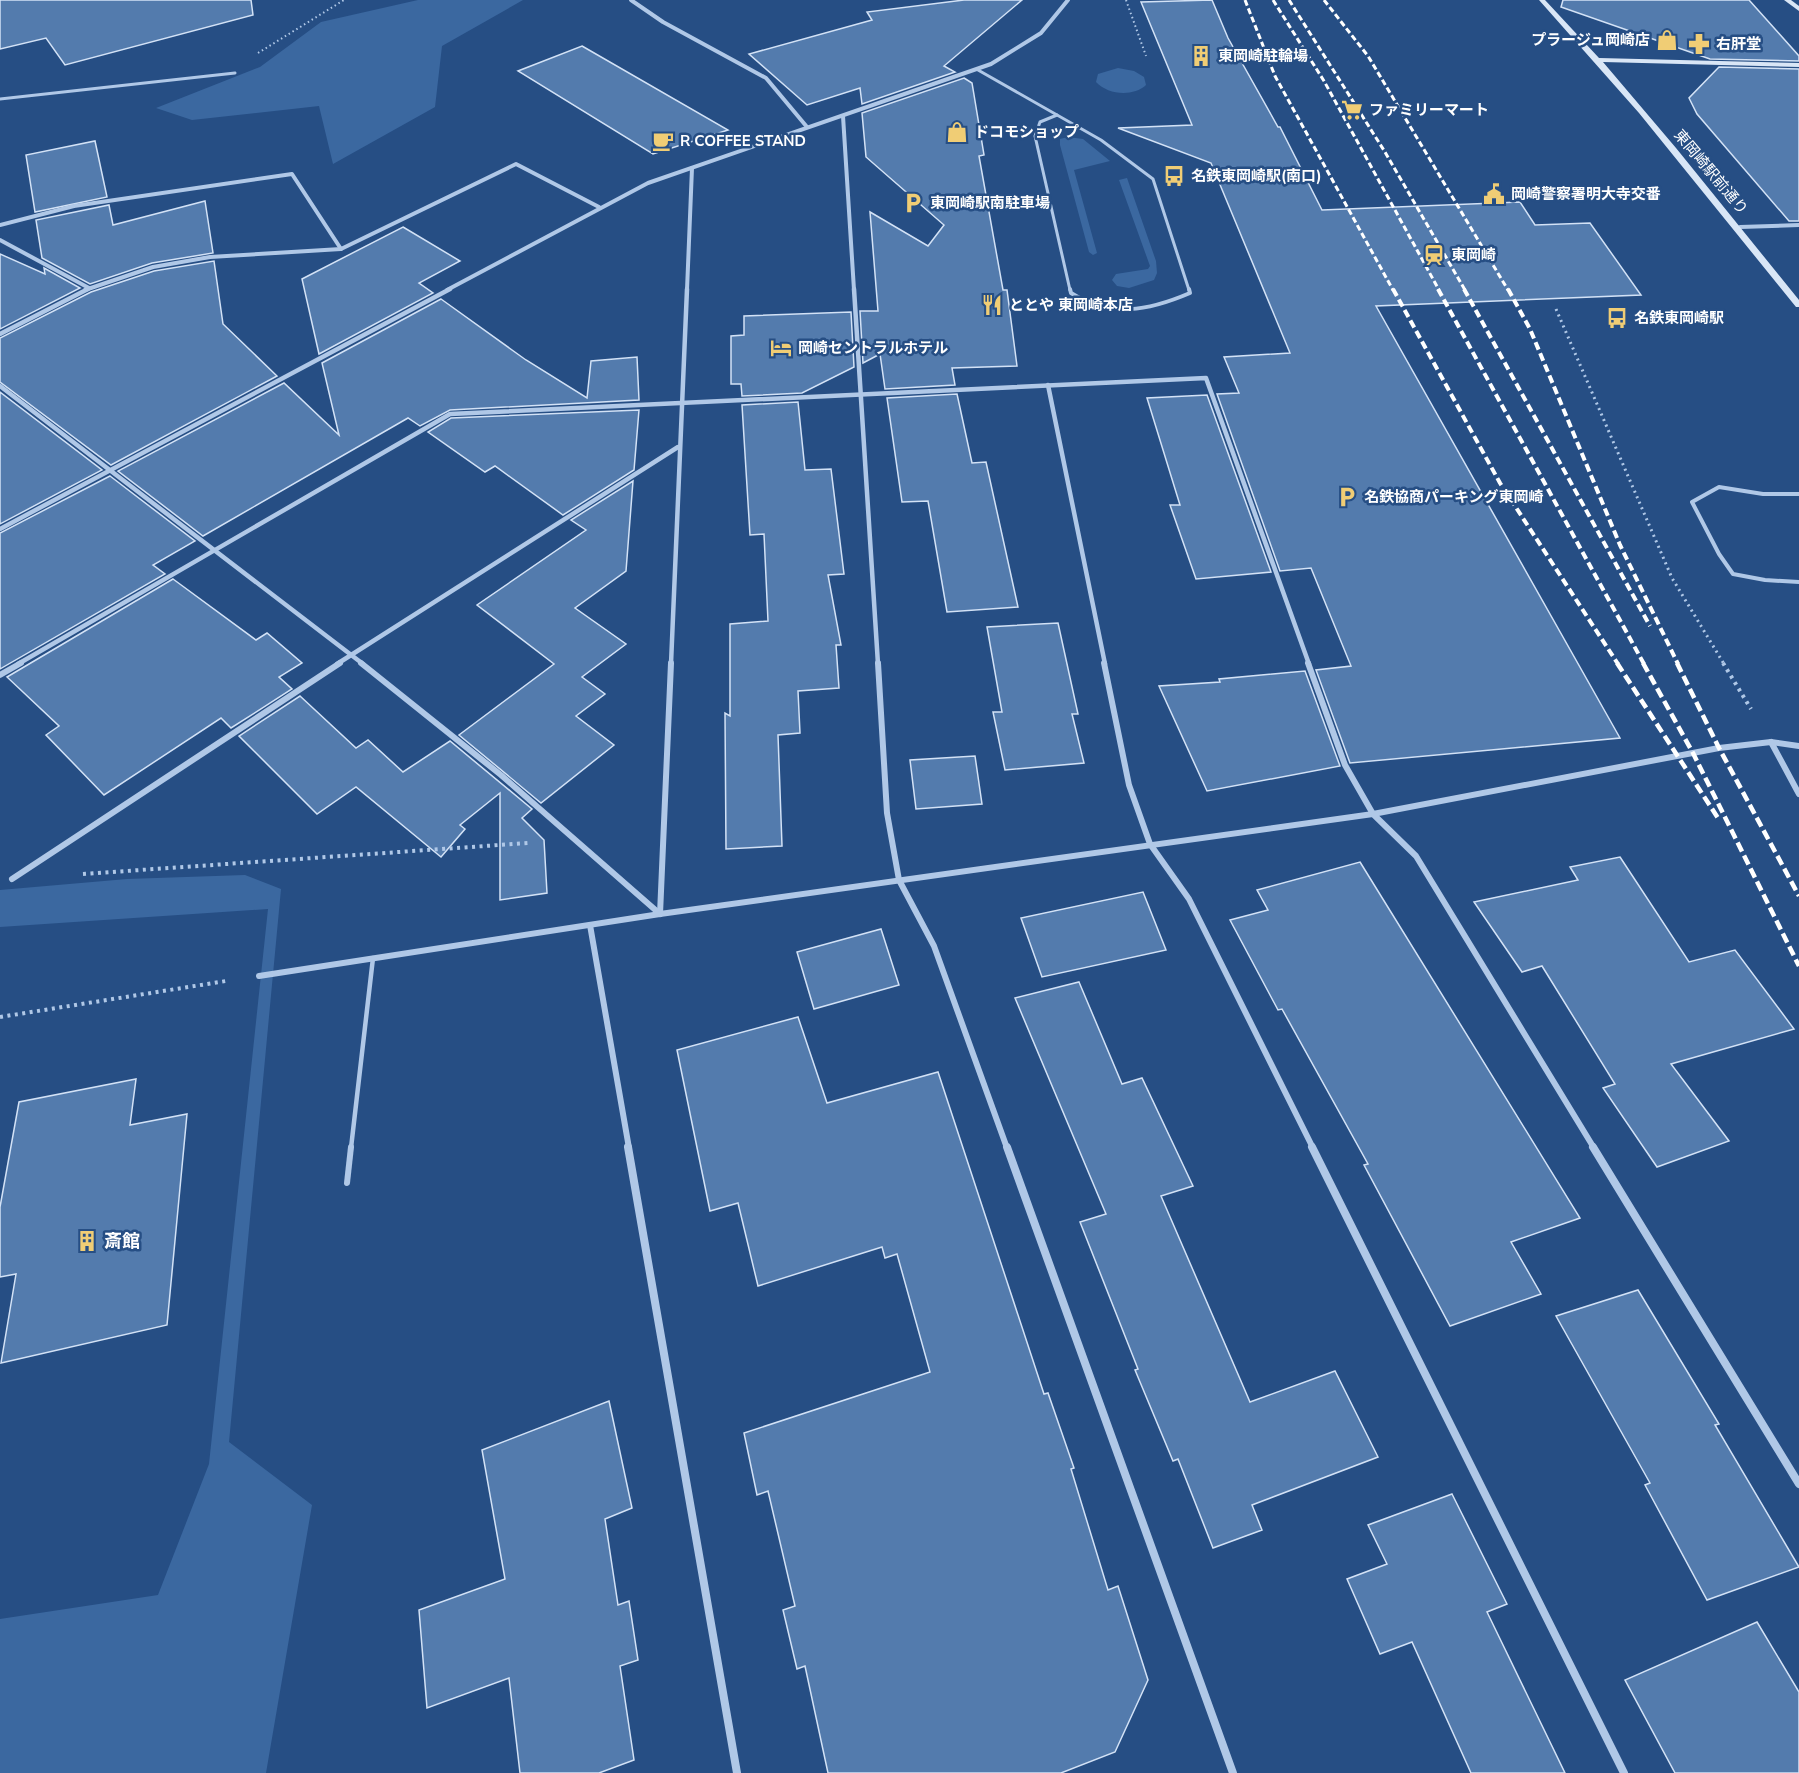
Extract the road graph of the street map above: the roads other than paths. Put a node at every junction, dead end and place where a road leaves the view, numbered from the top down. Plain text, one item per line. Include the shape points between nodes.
1 (631, 0) edge
2 (1068, 0) edge
3 (1542, 0) edge
4 (1787, 0) edge
5 (1799, 9) edge
6 (1599, 60) junction
7 (1799, 65) edge
8 (978, 70) junction
9 (235, 73) dead end
10 (0, 99) edge
11 (1057, 115) junction
12 (843, 117) junction
13 (807, 128) junction
14 (692, 168) junction
15 (599, 207) junction
16 (0, 225) edge
17 (1799, 225) edge
18 (1740, 227) junction
19 (0, 240) edge
20 (341, 249) junction
21 (89, 288) junction
22 (1799, 305) edge
23 (0, 334) edge
24 (1048, 385) junction
25 (0, 386) edge
26 (862, 394) junction
27 (682, 403) junction
28 (678, 447) junction
29 (108, 472) junction
30 (1799, 494) edge
31 (0, 529) edge
32 (211, 551) junction
33 (1799, 582) edge
34 (352, 654) junction
35 (0, 675) edge
36 (1771, 742) junction
37 (1799, 746) edge
38 (1799, 794) edge
39 (1373, 814) junction
40 (1150, 844) junction
41 (12, 879) dead end
42 (899, 880) junction
43 (660, 914) junction
44 (590, 925) junction
45 (373, 958) junction
46 (259, 976) road end
47 (347, 1183) dead end
48 (1799, 1484) edge
49 (737, 1773) edge
50 (1233, 1773) edge
51 (1624, 1773) edge

1 - 13 street via 663,22 766,78
2 - 8 street via 1049,25 1028,42 1007,58
3 - 6 street, 東岡崎駅前通り
4 - 5 street
6 - 7 street
6 - 18 street, 東岡崎駅前通り
8 - 11 lane
8 - 12 street
9 - 10 lane
11 - 11 lane via 1101,140 1153,179 1190,293 1169,303 1134,309 1098,308 1071,293 1035,136 1040,122
12 - 13 street
12 - 26 street
13 - 14 street
14 - 15 street via 648,183
14 - 27 street
15 - 20 street via 516,164
15 - 29 street
16 - 20 street via 74,206 292,174
17 - 18 street
18 - 22 street, 東岡崎駅前通り
19 - 21 street
20 - 21 street via 210,257 153,267
21 - 23 street
24 - 26 street
24 - 39 street via 1206,378 1345,765
24 - 40 street via 1130,785
25 - 29 street
26 - 27 street
26 - 42 street via 887,813
27 - 28 street
27 - 32 street via 450,414
28 - 34 street
28 - 43 street
29 - 31 street
29 - 32 street
30 - 33 lane via 1762,494 1719,487 1692,502 1733,574
32 - 34 street
32 - 35 street
34 - 41 street
34 - 43 street via 588,847
36 - 37 street
36 - 38 street
36 - 39 street via 1677,754
39 - 40 street
39 - 48 street via 1416,856
40 - 42 street
40 - 51 street via 1189,899
42 - 43 street
42 - 50 street via 934,946
43 - 44 street
44 - 45 street
44 - 49 street
45 - 46 street
45 - 47 lane

